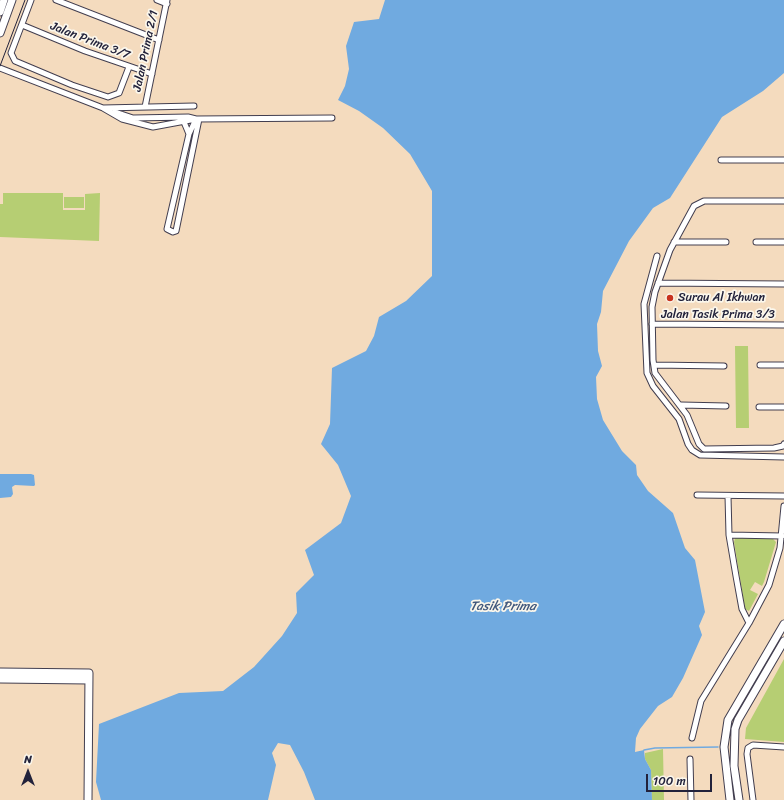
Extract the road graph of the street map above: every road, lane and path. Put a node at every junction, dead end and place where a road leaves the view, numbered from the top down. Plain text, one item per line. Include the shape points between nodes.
1 (4, 0) edge
2 (12, 0) edge
3 (31, 0) edge
4 (56, 0) edge
5 (157, 0) edge
6 (167, 2) edge
7 (0, 12) edge
8 (22, 25) junction
9 (0, 33) edge
10 (159, 40) junction
11 (129, 66) junction
12 (0, 68) edge
13 (152, 74) junction
14 (194, 106) dead end
15 (145, 107) junction
16 (103, 108) junction
17 (112, 108) junction
18 (332, 118) dead end
19 (198, 119) junction
20 (184, 122) junction
21 (189, 134) junction
22 (722, 160) dead end
23 (784, 160) edge
24 (784, 201) edge
25 (674, 242) junction
26 (726, 242) dead end
27 (756, 242) dead end
28 (784, 242) edge
29 (657, 256) dead end
30 (658, 282) junction
31 (784, 284) edge
32 (652, 324) junction
33 (784, 325) edge
34 (654, 365) junction
35 (760, 365) dead end
36 (784, 365) edge
37 (724, 366) dead end
38 (681, 406) junction
39 (726, 406) dead end
40 (759, 407) dead end
41 (784, 407) edge
42 (784, 444) edge
43 (784, 457) edge
44 (697, 495) dead end
45 (728, 496) junction
46 (784, 496) edge
47 (784, 506) edge
48 (729, 535) junction
49 (782, 536) junction
50 (749, 623) junction
51 (784, 624) edge
52 (784, 641) edge
53 (0, 672) edge
54 (0, 679) edge
55 (89, 680) junction
56 (692, 738) dead end
57 (784, 746) edge
58 (690, 760) dead end
59 (88, 800) edge
60 (691, 800) edge
61 (730, 800) edge
62 (739, 800) edge
63 (753, 800) edge

1 - 7 main road
2 - 9 main road
3 - 8 street
4 - 10 street
5 - 6 street
6 - 10 street, Jalan Prima 2/1
8 - 11 street, Jalan Prima 3/7
8 - 11 street via 11,53 15,61 72,85 108,96 119,93
10 - 13 street, Jalan Prima 2/1
11 - 13 street, Jalan Prima 3/7
12 - 16 street
13 - 15 street, Jalan Prima 2/1
14 - 15 street
15 - 17 street
16 - 17 street
16 - 20 street via 116,116 147,127
17 - 19 street via 115,112 133,118
18 - 19 street
19 - 20 street
19 - 21 street
19 - 21 street via 176,231 173,232 167,229
20 - 21 street
22 - 23 street
24 - 25 street via 704,201 694,206
25 - 26 street
25 - 30 street
27 - 28 street
29 - 43 street via 644,304 647,372 653,386 679,419 688,444 700,455
30 - 31 street
30 - 32 street via 652,307
32 - 33 street, Jalan Tasik Prima 3/3
32 - 34 street
34 - 37 street
34 - 38 street via 655,373
35 - 36 street
38 - 39 street
38 - 42 street via 699,444 704,449 774,448
40 - 41 street
44 - 45 street
45 - 46 street
45 - 48 street
47 - 49 street
48 - 49 street
48 - 50 street via 742,609
49 - 50 street via 769,585
50 - 56 street via 701,701
51 - 61 main road via 728,720 724,747
52 - 62 main road via 735,729 734,766
53 - 55 main road via 89,673
54 - 55 main road
55 - 59 main road
57 - 63 street via 753,744 748,748
58 - 60 street

